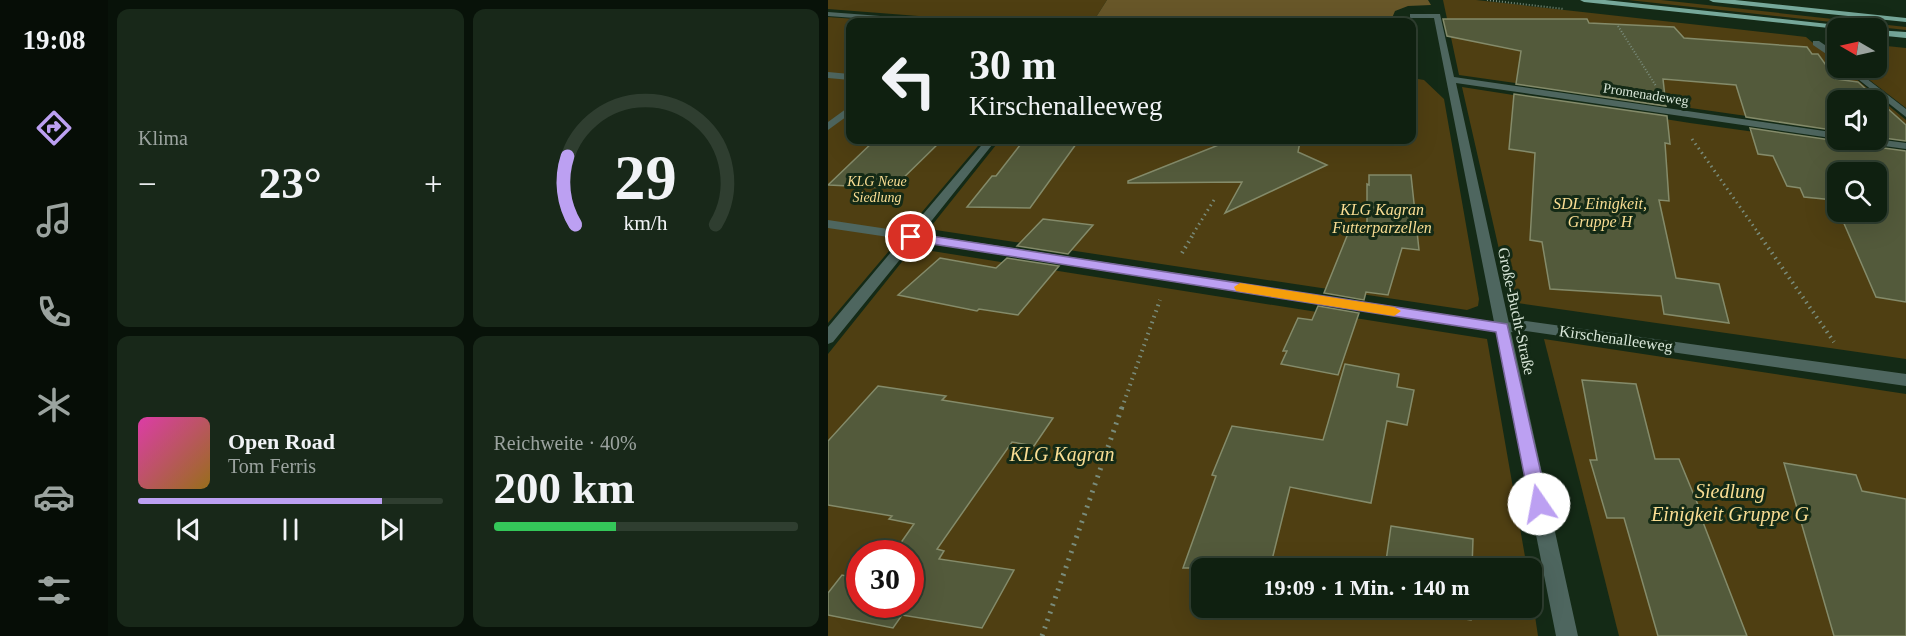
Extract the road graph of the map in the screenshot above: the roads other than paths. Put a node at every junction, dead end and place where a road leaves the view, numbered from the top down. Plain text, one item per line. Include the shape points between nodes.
1 (1584, 0) edge
2 (1713, 0) edge
3 (828, 14) edge
4 (1413, 16) dead end
5 (880, 18) edge
6 (1906, 20) edge
7 (1827, 26) edge
8 (1887, 33) edge
9 (1906, 35) edge
10 (1816, 43) dead end
11 (1827, 51) edge
12 (828, 75) edge
13 (846, 77) edge
14 (1861, 78) edge
15 (1450, 79) junction
16 (846, 112) edge
17 (1906, 114) edge
18 (828, 127) edge
19 (1827, 135) edge
20 (1887, 143) edge
21 (988, 144) edge
22 (1906, 146) edge
23 (828, 225) edge
24 (911, 237) junction
25 (1503, 328) junction
26 (828, 338) edge
27 (1906, 380) edge
28 (1567, 636) edge

1 - 7 main road
2 - 6 main road
3 - 5 street
4 - 15 street, Große-Bucht-Straße via 1437,16
8 - 9 main road
10 - 11 street
12 - 13 street
14 - 17 street
15 - 19 street, Promenadeweg
15 - 25 street, Große-Bucht-Straße
16 - 18 street
20 - 22 street
21 - 24 street
23 - 24 street, Kirschenalleeweg
24 - 25 street, Kirschenalleeweg
24 - 26 street
25 - 27 street, Kirschenalleeweg via 1526,326
25 - 28 street, Große-Bucht-Straße

